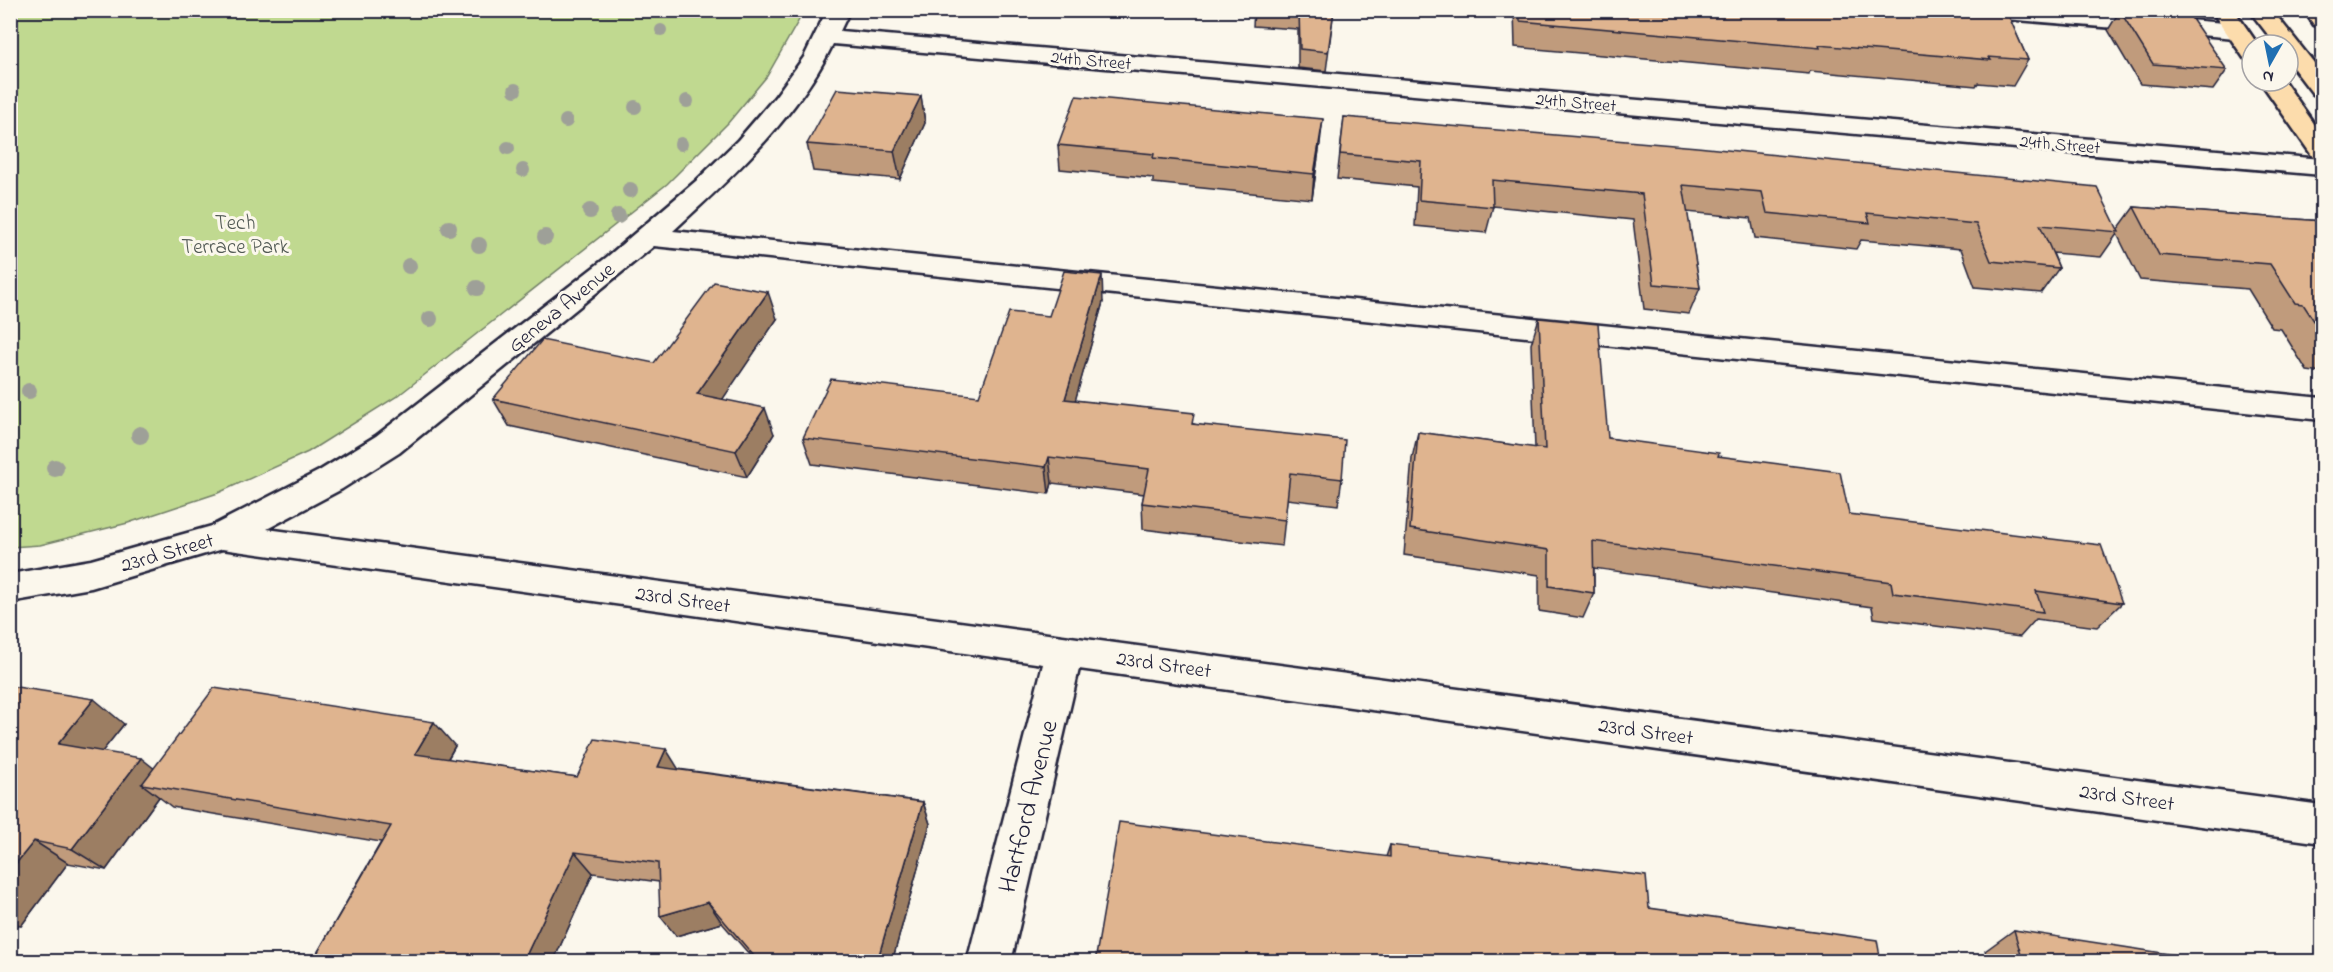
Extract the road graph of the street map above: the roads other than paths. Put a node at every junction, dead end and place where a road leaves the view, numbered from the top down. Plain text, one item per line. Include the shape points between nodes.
1 (839, 10) edge
2 (1982, 10) edge
3 (2222, 10) edge
4 (2260, 10) edge
5 (2315, 10) edge
6 (2322, 20) edge
7 (2236, 31) junction
8 (2278, 33) edge
9 (2240, 36) edge
10 (828, 37) junction
11 (2300, 61) edge
12 (2322, 89) edge
13 (2280, 93) edge
14 (2322, 152) edge
15 (2322, 167) edge
16 (648, 237) junction
17 (2322, 409) edge
18 (222, 536) junction
19 (10, 588) edge
20 (1065, 651) junction
21 (2322, 824) edge
22 (989, 962) edge

1 - 10 street, Geneva Avenue
2 - 7 street
3 - 7 main road
4 - 8 main road
5 - 6 main road
7 - 9 main road
10 - 15 street, 24th Street
10 - 16 street, Geneva Avenue via 811,67 773,115 721,172
11 - 12 main road
13 - 14 main road
16 - 17 street
16 - 18 street, Geneva Avenue via 366,458
18 - 19 street, 23rd Street via 127,564
18 - 20 street, 23rd Street
20 - 21 street, 23rd Street
20 - 22 street, Hartford Avenue

